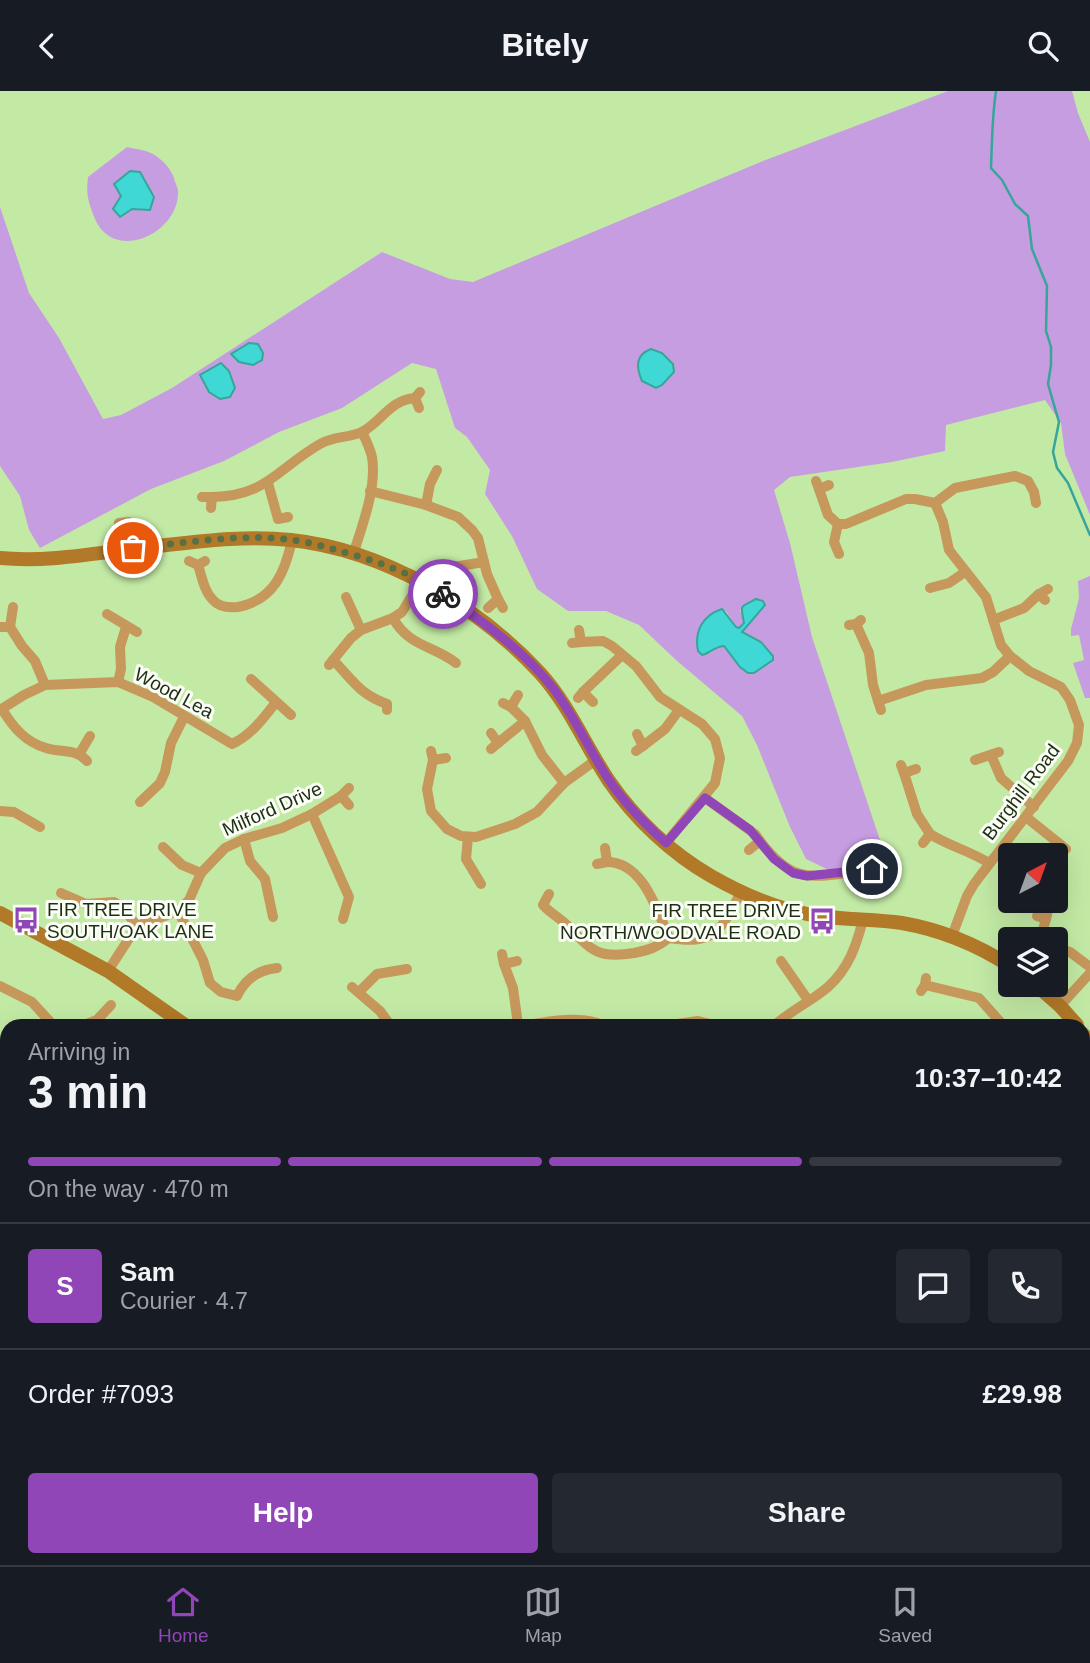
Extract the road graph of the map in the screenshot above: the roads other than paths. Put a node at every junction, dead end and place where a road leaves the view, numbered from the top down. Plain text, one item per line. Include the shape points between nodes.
1 (418, 399) dead end
2 (362, 432) junction
3 (439, 468) dead end
4 (268, 483) junction
5 (821, 485) dead end
6 (370, 491) junction
7 (208, 501) dead end
8 (935, 503) junction
9 (1036, 504) dead end
10 (426, 505) junction
11 (288, 517) dead end
12 (125, 519) dead end
13 (838, 524) junction
14 (292, 540) junction
15 (133, 548) junction
16 (840, 554) dead end
17 (353, 555) junction
18 (0, 558) edge
19 (198, 562) dead end
20 (484, 562) junction
21 (450, 566) dead end
22 (965, 572) junction
23 (421, 581) junction
24 (928, 588) dead end
25 (1044, 594) dead end
26 (345, 595) dead end
27 (13, 607) dead end
28 (488, 608) dead end
29 (107, 614) dead end
30 (393, 618) junction
31 (993, 620) junction
32 (855, 623) dead end
33 (5, 627) edge
34 (126, 627) junction
35 (361, 630) junction
36 (579, 630) dead end
37 (137, 632) dead end
38 (622, 655) junction
39 (1010, 656) junction
40 (457, 663) dead end
41 (251, 679) dead end
42 (118, 682) junction
43 (45, 685) junction
44 (518, 695) dead end
45 (276, 702) junction
46 (593, 702) dead end
47 (389, 703) dead end
48 (1, 710) edge
49 (680, 711) junction
50 (291, 715) dead end
51 (184, 717) junction
52 (525, 721) junction
53 (491, 733) dead end
54 (637, 734) dead end
55 (90, 736) dead end
56 (446, 758) dead end
57 (596, 760) junction
58 (975, 760) dead end
59 (916, 769) dead end
60 (160, 783) junction
61 (564, 783) junction
62 (349, 788) dead end
63 (169, 790) dead end
64 (341, 796) junction
65 (705, 798) junction
66 (140, 802) dead end
67 (349, 805) dead end
68 (1034, 807) junction
69 (39, 809) dead end
70 (0, 811) edge
71 (312, 814) junction
72 (1026, 817) junction
73 (468, 837) junction
74 (244, 839) junction
75 (760, 841) junction
76 (666, 843) junction
77 (1060, 843) edge
78 (163, 847) dead end
79 (181, 847) dead end
80 (605, 848) dead end
81 (749, 850) dead end
82 (172, 854) junction
83 (989, 863) junction
84 (488, 871) dead end
85 (201, 873) junction
86 (865, 882) dead end
87 (741, 892) junction
88 (549, 894) dead end
89 (65, 900) dead end
90 (178, 911) junction
91 (275, 911) dead end
92 (0, 913) edge
93 (343, 919) dead end
94 (863, 920) junction
95 (137, 926) junction
96 (952, 936) junction
97 (669, 937) junction
98 (1068, 951) edge
99 (266, 957) dead end
100 (780, 959) dead end
101 (998, 959) edge
102 (517, 961) dead end
103 (401, 967) dead end
104 (108, 971) junction
105 (1090, 973) edge
106 (924, 985) dead end
107 (0, 986) edge
108 (1050, 997) edge
109 (807, 1000) junction
110 (111, 1005) dead end
111 (1060, 1006) junction
112 (48, 1019) edge
113 (101, 1019) edge
114 (176, 1019) edge
115 (386, 1019) edge
116 (517, 1019) edge
117 (783, 1019) edge
118 (998, 1019) edge
119 (1072, 1019) edge

1 - 2 street via 397,403
2 - 4 street via 318,445
2 - 6 street via 372,455
3 - 10 street
4 - 7 street
4 - 11 street via 278,519
5 - 13 street via 828,515
6 - 10 street
6 - 17 street
8 - 9 street via 955,488 1016,476 1028,481
8 - 13 street via 906,499
8 - 22 street, Burghill Road via 949,550
10 - 20 street via 465,522 478,538
12 - 15 street
13 - 16 street via 834,536
14 - 15 street via 222,539
14 - 17 street
14 - 19 street via 280,578 265,595 246,605 228,607 214,602
15 - 18 street via 37,559
17 - 23 street
20 - 21 street
20 - 28 street via 500,603
22 - 24 street via 949,583
22 - 31 street, Burghill Road via 986,597
23 - 30 street via 408,606
23 - 57 street via 472,615 538,671 568,708
25 - 31 street
26 - 35 street
27 - 33 street
29 - 34 street
30 - 35 street
30 - 40 street via 414,642
31 - 39 street, Burghill Road via 998,639
32 - 39 street via 869,653 880,706 926,685 982,678
33 - 43 street via 35,661
34 - 37 street
34 - 42 street
35 - 47 street via 331,663 359,690
36 - 38 street via 577,643 603,641
38 - 46 street via 580,695
38 - 49 street via 660,697
39 - 68 street, Burghill Road via 1061,687 1079,725 1073,752
41 - 45 street
42 - 43 street, Wood Lea
42 - 51 street, Wood Lea
43 - 48 street, Wood Lea
44 - 52 street via 507,705
45 - 50 street
45 - 51 street, Wood Lea via 258,725 232,744
48 - 55 street via 14,728 47,748 83,757
49 - 54 street via 639,749
49 - 65 street via 702,724 719,748 718,775
51 - 60 street
52 - 53 street via 495,746
52 - 61 street via 542,755
56 - 73 street via 432,756 427,796 447,829
57 - 61 street
57 - 76 street via 633,811
58 - 68 street via 995,754 1000,778
59 - 83 street via 903,769 927,839 969,851
60 - 63 street
60 - 66 street
61 - 73 street via 537,812 484,836
62 - 64 street, Milford Drive
64 - 67 street, Milford Drive
64 - 71 street, Milford Drive
65 - 75 street
65 - 76 street
68 - 72 street, Burghill Road
69 - 70 street via 36,823
71 - 74 street, Milford Drive
71 - 93 street via 353,897
72 - 77 street
72 - 83 street, Burghill Road
73 - 84 street via 466,859 478,881
74 - 85 street, Milford Drive via 225,848
74 - 91 street via 250,862 265,879
75 - 81 street
75 - 86 street via 780,865 800,875 868,870
76 - 87 street via 710,876
78 - 82 street
79 - 82 street
80 - 97 street via 602,863 621,864 645,884
82 - 85 street via 182,865
83 - 96 street, Burghill Road via 967,896
85 - 90 street, Milford Drive via 189,900
87 - 94 street via 819,916
87 - 97 street via 722,927 706,939
88 - 97 street via 543,905 602,955 658,947
89 - 95 street via 114,902
90 - 95 street
90 - 99 street via 210,983 221,992 237,996 251,976 273,968
92 - 104 street
94 - 96 street via 903,923
94 - 109 street via 856,949 844,969 827,988
95 - 104 street
96 - 101 street
98 - 105 street
100 - 109 street
102 - 116 street via 503,959
103 - 115 street via 377,974 356,989
104 - 114 street
105 - 111 street
106 - 118 street via 979,998
107 - 112 street via 32,1002
108 - 111 street
109 - 117 street
110 - 113 street
111 - 119 street

